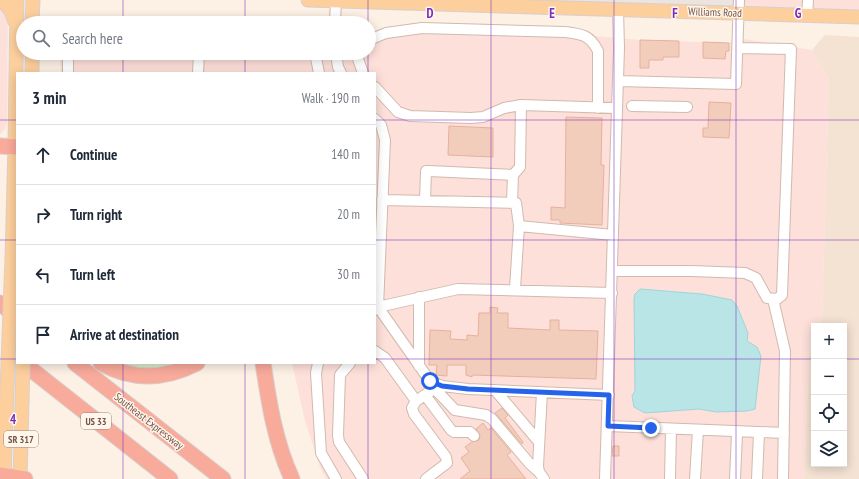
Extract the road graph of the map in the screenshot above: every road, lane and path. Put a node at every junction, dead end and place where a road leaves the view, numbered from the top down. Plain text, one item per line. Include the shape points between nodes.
1 (2, 0) edge
2 (17, 0) edge
3 (33, 0) edge
4 (308, 0) edge
5 (336, 0) edge
6 (739, 0) edge
7 (808, 0) edge
8 (618, 9) junction
9 (738, 13) junction
10 (17, 16) edge
11 (32, 16) edge
12 (336, 16) edge
13 (807, 16) junction
14 (859, 17) edge
15 (16, 29) edge
16 (376, 37) edge
17 (738, 48) junction
18 (17, 60) edge
19 (32, 60) edge
20 (68, 60) edge
21 (199, 60) edge
22 (316, 60) edge
23 (337, 60) edge
24 (360, 60) edge
25 (17, 72) edge
26 (32, 72) edge
27 (68, 72) edge
28 (198, 72) edge
29 (319, 72) edge
30 (340, 72) edge
31 (363, 72) edge
32 (618, 81) junction
33 (376, 87) edge
34 (521, 105) junction
35 (632, 106) dead end
36 (686, 107) dead end
37 (598, 108) junction
38 (616, 108) junction
39 (376, 119) edge
40 (0, 146) edge
41 (16, 147) edge
42 (513, 175) junction
43 (382, 200) junction
44 (425, 201) junction
45 (512, 203) junction
46 (378, 218) edge
47 (519, 226) junction
48 (613, 235) junction
49 (612, 271) junction
50 (515, 289) junction
51 (0, 292) edge
52 (612, 293) junction
53 (420, 297) junction
54 (773, 300) junction
55 (16, 303) edge
56 (0, 304) edge
57 (377, 309) edge
58 (16, 316) edge
59 (0, 345) edge
60 (376, 352) edge
61 (16, 358) edge
62 (23, 364) edge
63 (24, 364) edge
64 (77, 364) edge
65 (103, 364) edge
66 (194, 364) edge
67 (263, 364) edge
68 (318, 364) edge
69 (349, 364) edge
70 (419, 366) junction
71 (437, 387) junction
72 (495, 390) junction
73 (542, 392) junction
74 (425, 395) junction
75 (609, 395) junction
76 (416, 401) junction
77 (608, 426) junction
78 (672, 429) junction
79 (698, 430) junction
80 (734, 432) junction
81 (759, 432) junction
82 (784, 433) junction
83 (474, 436) dead end
84 (539, 442) junction
85 (3, 476) edge
86 (437, 476) edge
87 (542, 476) edge
88 (21, 478) edge
89 (170, 479) edge
90 (222, 479) edge
91 (292, 479) edge
92 (336, 479) edge
93 (363, 479) edge
94 (426, 479) edge
95 (605, 479) edge
96 (670, 479) edge
97 (695, 479) edge
98 (735, 479) edge
99 (757, 479) edge
100 (783, 479) edge

1 - 15 main road via 11,11
2 - 10 main road, SR 317
3 - 11 main road
4 - 5 main road, Williams Road
5 - 8 main road, Williams Road
5 - 12 street
6 - 9 street
7 - 13 street
8 - 9 main road, Williams Road
8 - 32 street
9 - 13 main road, Williams Road
9 - 17 street
13 - 14 main road, Williams Road
16 - 37 street via 386,33 422,28 583,34 598,51
17 - 32 street via 736,84
17 - 54 street via 791,50 783,290 782,295
18 - 25 main road, SR 317
19 - 26 main road
20 - 27 street
21 - 28 street
22 - 29 street
23 - 30 street
24 - 31 street
32 - 38 street
33 - 34 street via 398,112 410,116 483,117 504,108
34 - 37 street
34 - 42 street via 520,167
35 - 36 street
37 - 38 street
38 - 48 street
39 - 43 street via 385,140
40 - 41 highway
41 - 85 main road, SR 317, bridge
42 - 44 street via 426,171
42 - 45 street
43 - 44 street
43 - 46 street
44 - 45 street
45 - 47 street via 516,203
46 - 57 street
47 - 48 street
47 - 50 street
48 - 49 street
49 - 52 street
49 - 54 street via 745,273 756,278 767,298
50 - 52 street
50 - 53 street via 450,289
51 - 55 highway
52 - 75 street
53 - 57 street
53 - 70 street
54 - 82 street via 785,351
56 - 58 highway
57 - 70 street
59 - 61 highway
60 - 76 street via 385,358
62 - 88 main road, SR 317, bridge
63 - 89 highway, US 33
64 - 90 highway, Southeast Expressway
65 - 66 highway via 123,373 148,376 172,373
67 - 91 highway via 268,400 279,446
68 - 92 street via 316,373 321,454
69 - 93 street via 340,375 338,435 339,442
70 - 71 street
71 - 72 street
71 - 74 street
71 - 87 street via 455,410 486,415 492,420
72 - 73 street
72 - 84 street
73 - 75 street
73 - 84 street
74 - 76 street
74 - 83 street via 451,430 470,432
75 - 77 street
76 - 86 street via 412,408 414,414 446,457 447,463
77 - 78 street
77 - 95 street
78 - 79 street
78 - 96 street
79 - 80 street
79 - 97 street
80 - 81 street
80 - 98 street via 737,434
81 - 82 street
81 - 99 street
82 - 100 street
84 - 87 street
85 - 88 highway
86 - 94 street

